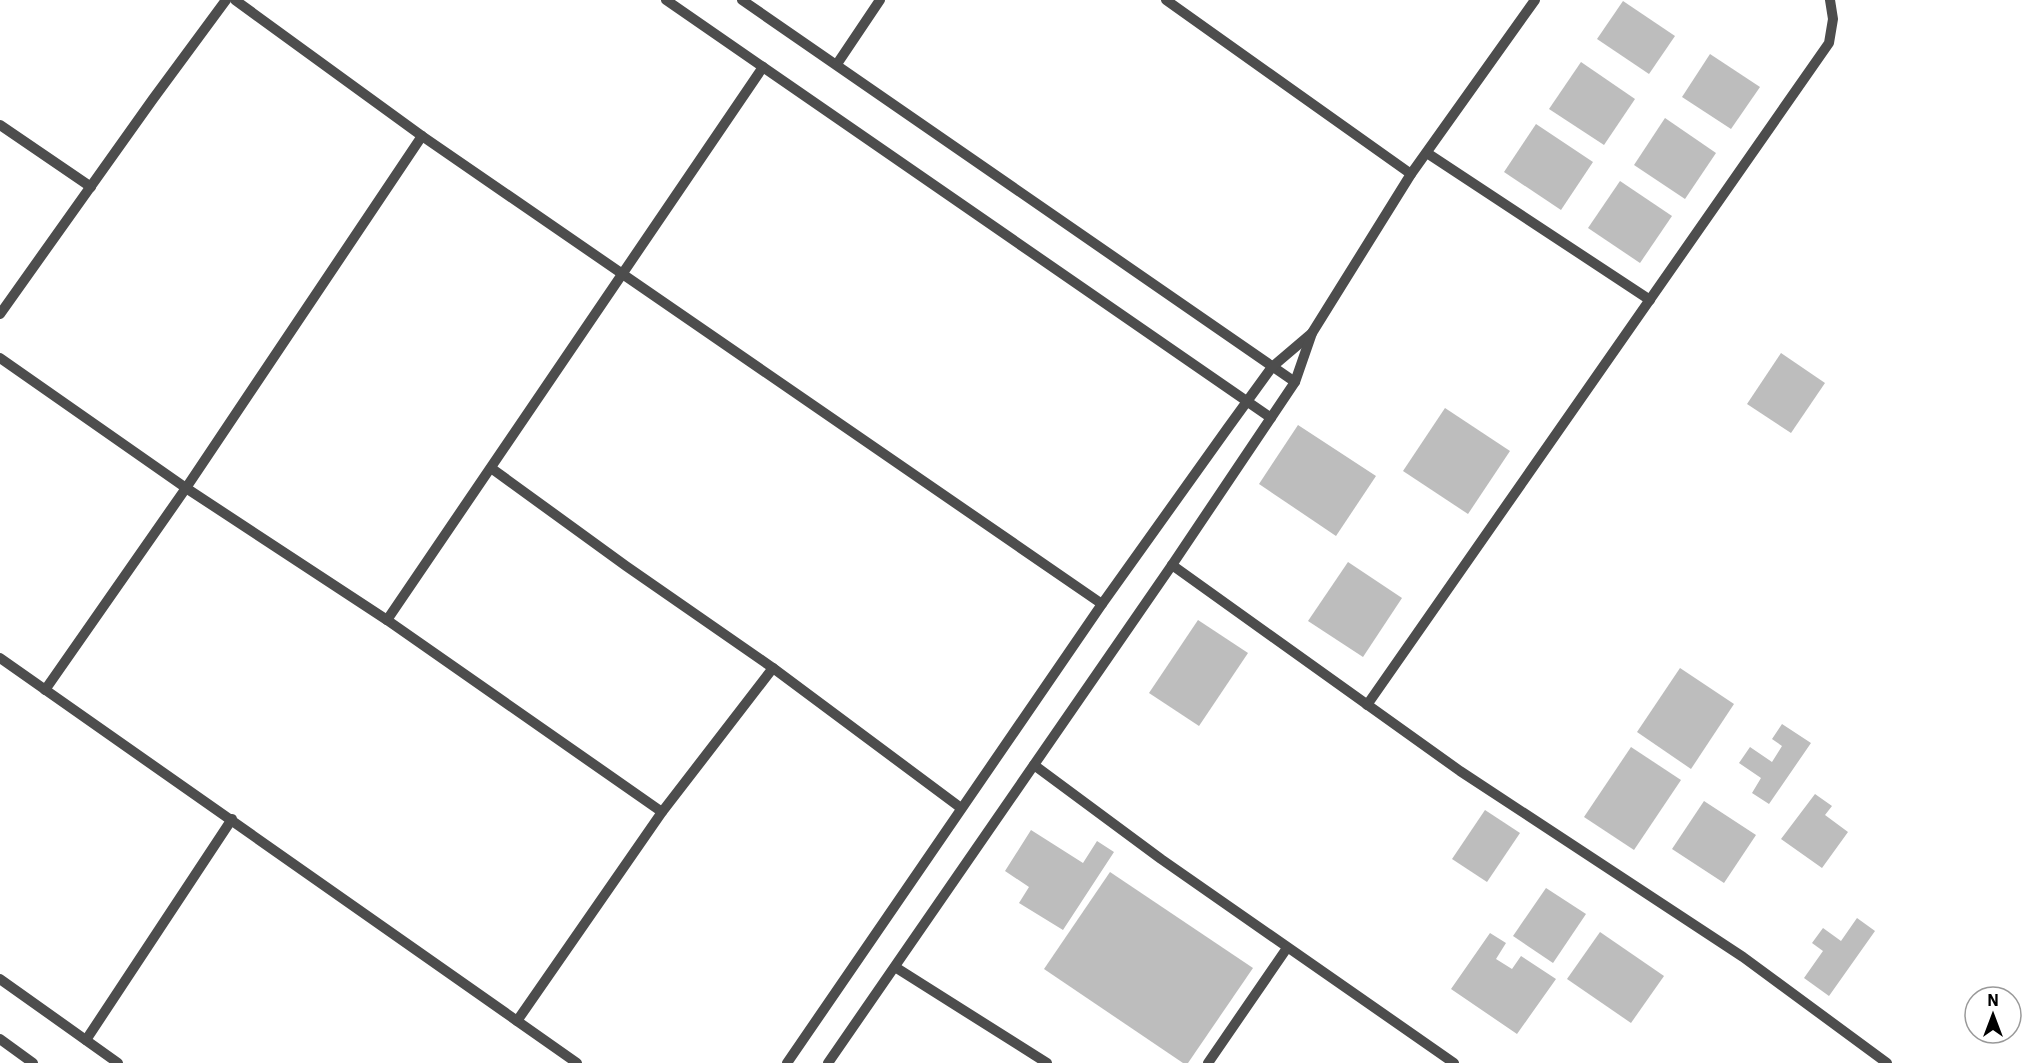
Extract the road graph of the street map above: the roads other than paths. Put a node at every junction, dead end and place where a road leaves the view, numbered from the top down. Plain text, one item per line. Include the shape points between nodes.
1 (226, 0) edge
2 (235, 0) edge
3 (666, 0) edge
4 (742, 0) edge
5 (880, 0) edge
6 (1166, 0) edge
7 (1535, 0) edge
8 (1830, 0) edge
9 (837, 64) junction
10 (763, 67) junction
11 (0, 125) edge
12 (423, 136) junction
13 (1427, 153) junction
14 (1412, 174) junction
15 (92, 187) junction
16 (622, 272) junction
17 (1650, 300) junction
18 (0, 314) edge
19 (1312, 333) junction
20 (0, 358) edge
21 (1272, 367) junction
22 (1295, 382) junction
23 (1247, 402) junction
24 (1271, 418) junction
25 (491, 468) junction
26 (186, 488) junction
27 (1172, 565) junction
28 (1102, 603) junction
29 (387, 620) junction
30 (0, 658) edge
31 (773, 668) junction
32 (45, 690) junction
33 (1367, 705) junction
34 (1034, 765) junction
35 (960, 808) junction
36 (662, 812) junction
37 (232, 819) junction
38 (1287, 948) junction
39 (895, 967) junction
40 (0, 979) edge
41 (517, 1021) junction
42 (0, 1039) edge
43 (86, 1040) junction
44 (33, 1063) edge
45 (118, 1063) edge
46 (577, 1063) edge
47 (787, 1063) edge
48 (828, 1063) edge
49 (1047, 1063) edge
50 (1208, 1063) edge
51 (1454, 1063) edge
52 (1887, 1063) edge

1 - 15 street
2 - 12 street
3 - 10 street
4 - 9 street
5 - 9 street
6 - 14 street
7 - 13 street
8 - 17 street via 1833,18 1828,43
9 - 21 street
10 - 16 street
10 - 23 street
11 - 15 street
12 - 16 street
12 - 26 street
13 - 14 street
13 - 17 street
14 - 19 street
15 - 18 street
16 - 25 street
16 - 28 street
17 - 33 street
19 - 21 street
19 - 22 street
20 - 26 street
21 - 22 street
21 - 23 street
22 - 24 street
23 - 24 street
23 - 28 street
24 - 27 street
25 - 29 street
25 - 31 street
26 - 29 street
26 - 32 street
27 - 33 street
27 - 34 street
28 - 35 street
29 - 36 street
30 - 32 street
31 - 35 street
31 - 36 street
32 - 37 street
33 - 52 street via 1460,771 1743,957
34 - 38 street
34 - 39 street
35 - 47 street
36 - 41 street
37 - 41 street
37 - 43 street
38 - 50 street
38 - 51 street
39 - 48 street
39 - 49 street
40 - 43 street
41 - 46 street
42 - 44 street
43 - 45 street

